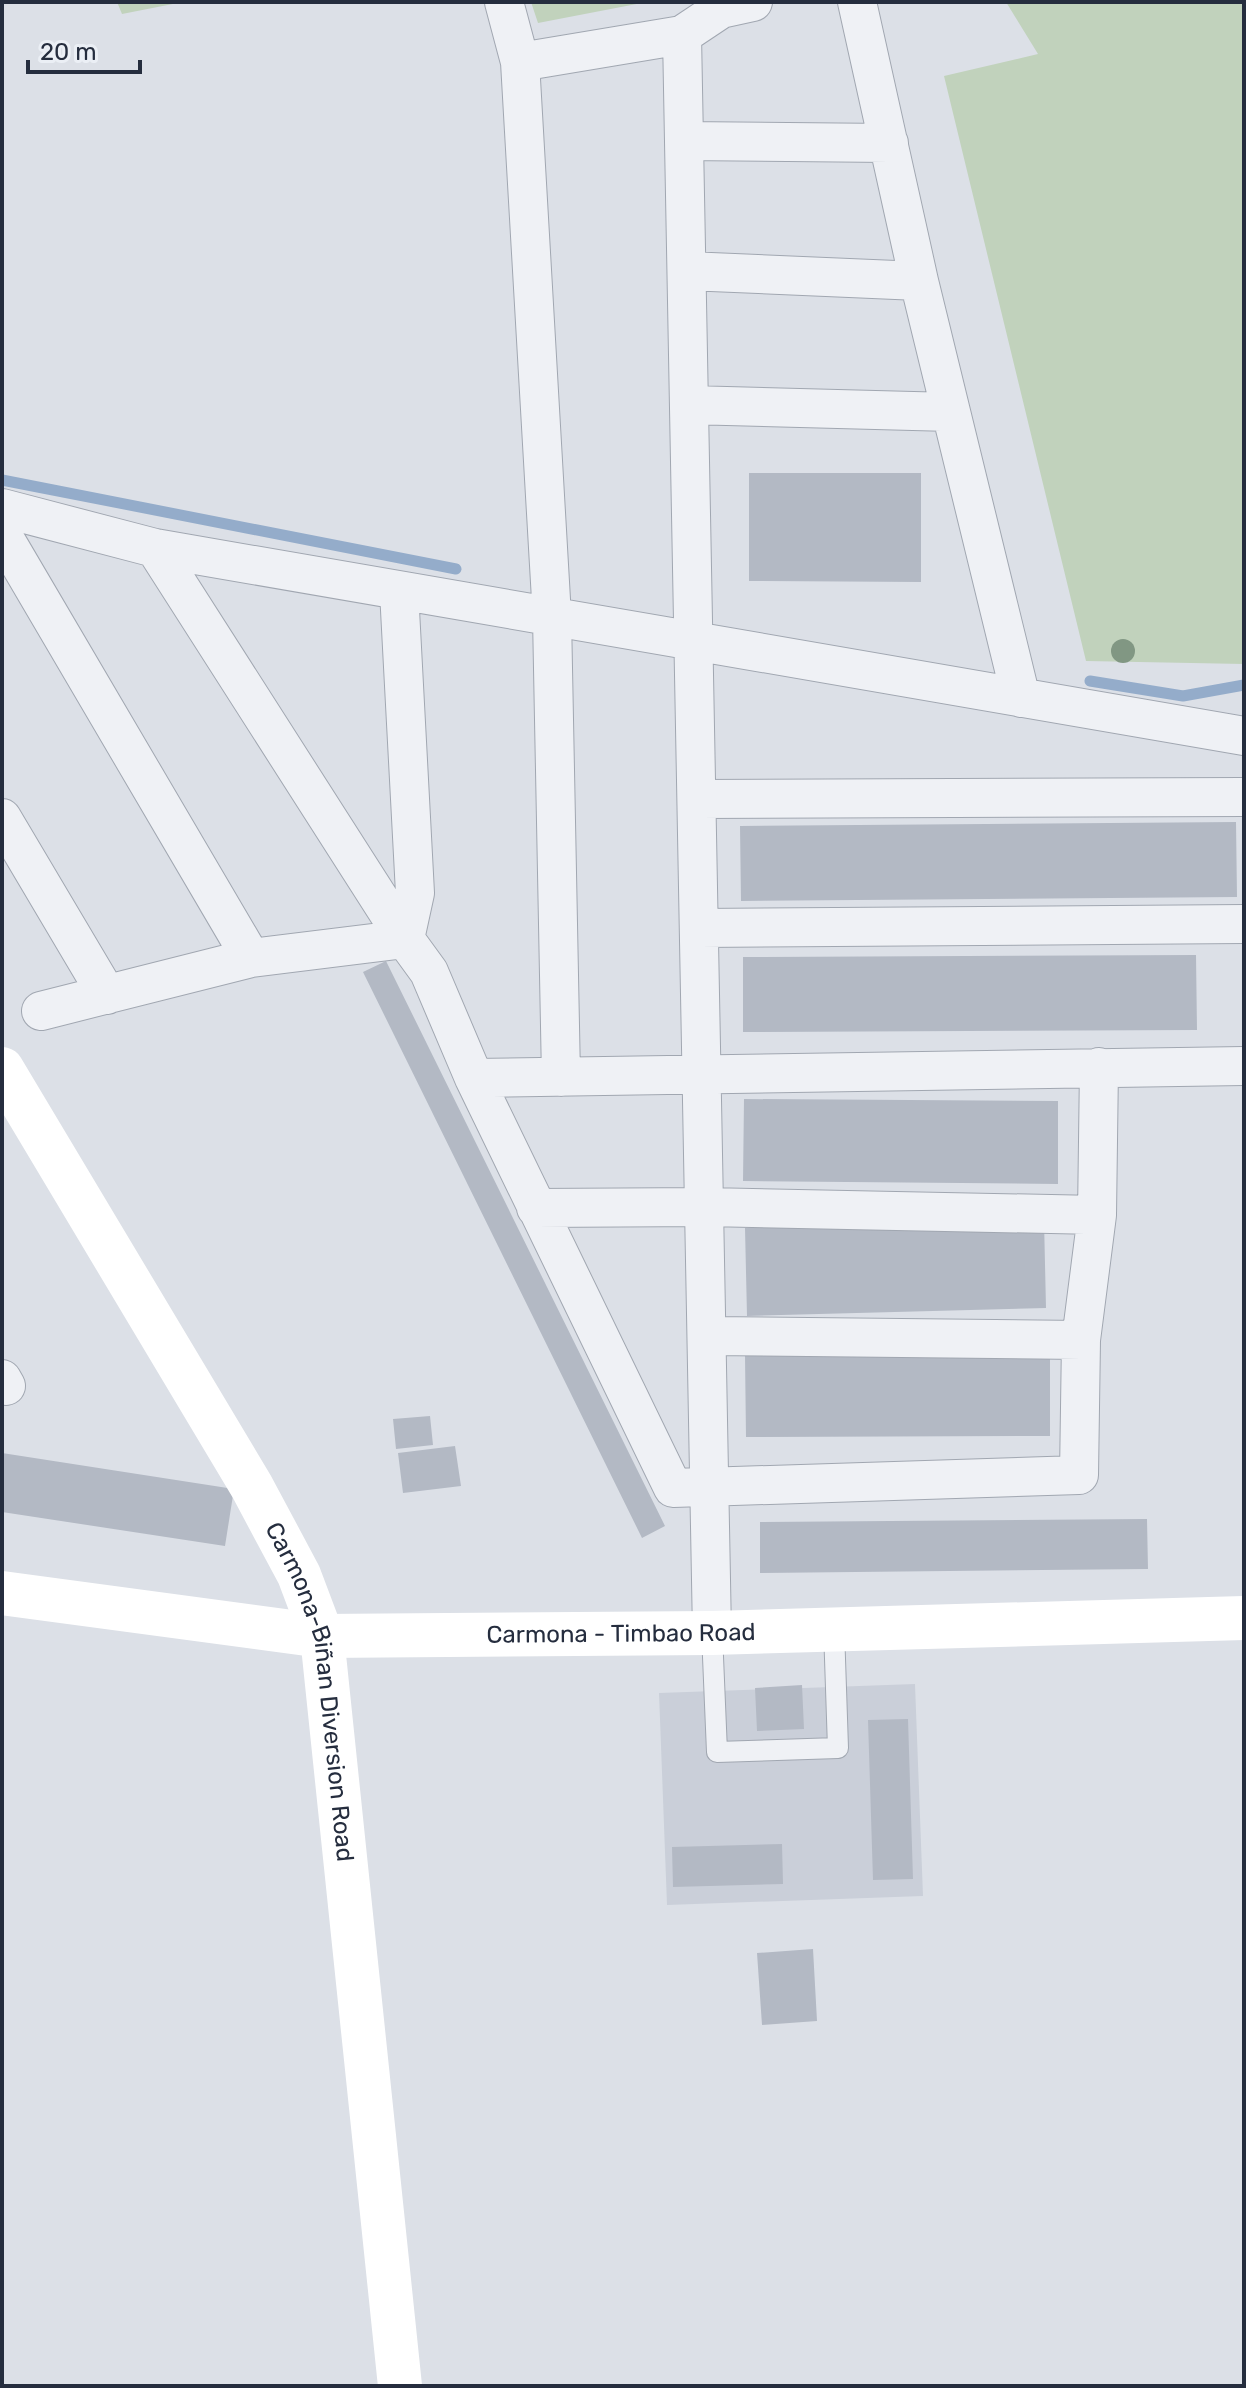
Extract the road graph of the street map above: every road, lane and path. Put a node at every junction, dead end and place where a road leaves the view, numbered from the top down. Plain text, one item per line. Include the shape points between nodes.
1 (504, 2) edge
2 (753, 2) edge
3 (857, 2) edge
4 (682, 35) junction
5 (520, 62) junction
6 (684, 141) junction
7 (889, 143) junction
8 (687, 271) junction
9 (919, 281) junction
10 (689, 405) junction
11 (951, 412) junction
12 (2, 508) edge
13 (2, 534) edge
14 (155, 548) junction
15 (399, 591) junction
16 (552, 617) junction
17 (695, 641) junction
18 (1021, 698) junction
19 (1244, 736) edge
20 (1244, 797) edge
21 (698, 799) junction
22 (2, 818) edge
23 (1244, 924) edge
24 (700, 928) junction
25 (405, 939) junction
26 (251, 958) junction
27 (107, 995) junction
28 (41, 1011) dead end
29 (1244, 1066) edge
30 (1099, 1067) junction
31 (2, 1069) edge
32 (703, 1075) junction
33 (561, 1077) junction
34 (474, 1078) junction
35 (706, 1207) junction
36 (536, 1208) junction
37 (1097, 1215) junction
38 (708, 1336) junction
39 (1081, 1340) junction
40 (2, 1379) edge
41 (2, 1385) edge
42 (711, 1486) junction
43 (2, 1593) edge
44 (1244, 1618) edge
45 (834, 1629) junction
46 (712, 1633) junction
47 (322, 1636) junction
48 (400, 2386) edge

1 - 5 street
2 - 4 street via 721,9
3 - 7 street
4 - 5 street
4 - 6 street
5 - 16 street
6 - 7 street
6 - 8 street
7 - 9 street
8 - 9 street
8 - 10 street
9 - 11 street
10 - 11 street
10 - 17 street
11 - 18 street
12 - 14 street
13 - 26 street
14 - 15 street
14 - 25 street
15 - 16 street
15 - 25 street via 415,893
16 - 17 street
16 - 33 street
17 - 18 street
17 - 21 street
18 - 19 street
20 - 21 street
21 - 24 street
22 - 27 street
23 - 24 street
24 - 32 street
25 - 26 street
25 - 34 street via 429,972
26 - 27 street
27 - 28 street
29 - 30 street
30 - 32 street
30 - 37 street
31 - 47 main road, Carmona-Biñan Diversion Road via 252,1487 299,1575
32 - 33 street
32 - 35 street
33 - 34 street
34 - 36 street
35 - 36 street
35 - 37 street
35 - 38 street
36 - 42 street via 673,1488
37 - 39 street
38 - 39 street
38 - 42 street
39 - 42 street via 1079,1475
40 - 41 street via 6,1386
42 - 46 street
43 - 47 main road, Carmona - Timbao Road
44 - 45 main road, Carmona - Timbao Road
45 - 46 main road, Carmona - Timbao Road
45 - 46 lane via 838,1748 823,1749 717,1752
46 - 47 main road, Carmona - Timbao Road
47 - 48 main road, Carmona-Biñan Diversion Road

